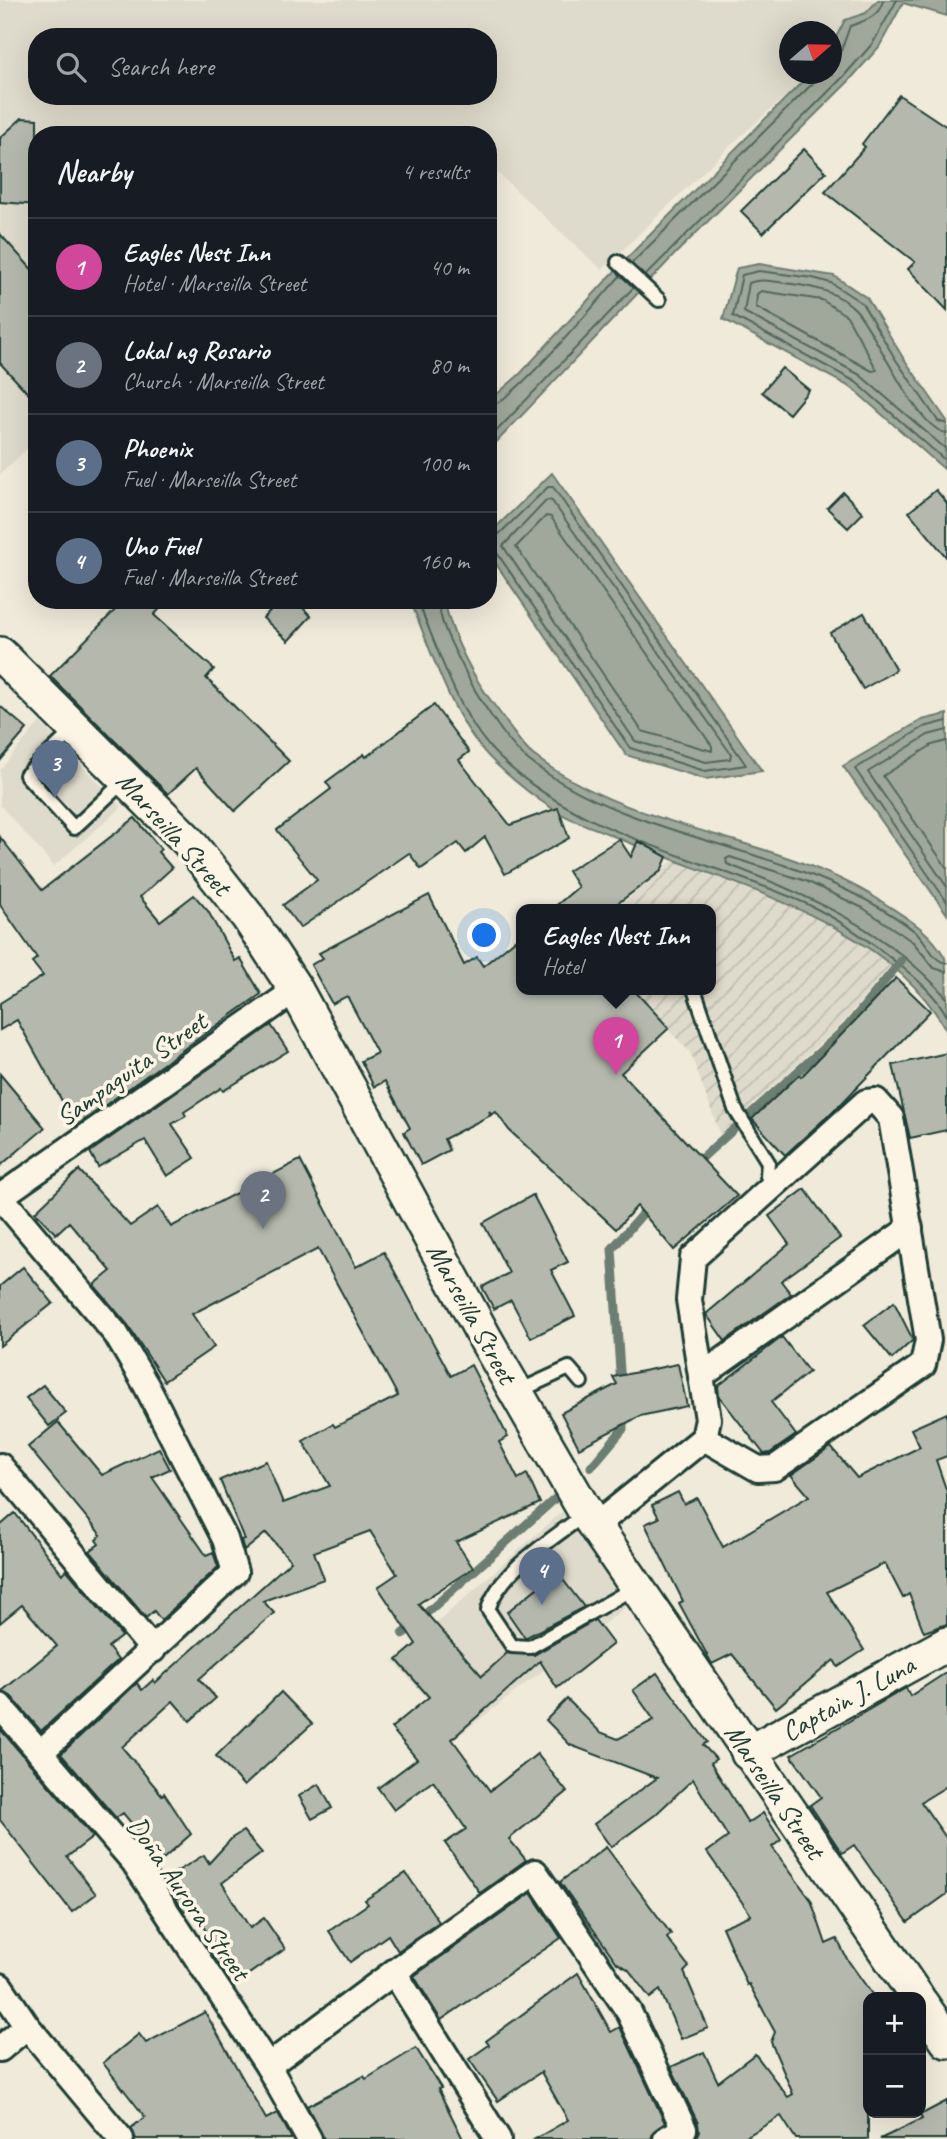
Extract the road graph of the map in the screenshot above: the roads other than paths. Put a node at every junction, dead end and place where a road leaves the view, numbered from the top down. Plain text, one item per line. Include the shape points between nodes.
1 (618, 262) dead end
2 (659, 300) dead end
3 (0, 654) edge
4 (76, 729) junction
5 (127, 779) junction
6 (296, 990) junction
7 (696, 995) edge
8 (767, 1176) dead end
9 (0, 1196) edge
10 (910, 1228) junction
11 (701, 1376) junction
12 (581, 1382) dead end
13 (516, 1392) junction
14 (704, 1438) junction
15 (0, 1466) edge
16 (591, 1519) junction
17 (636, 1586) junction
18 (947, 1644) edge
19 (153, 1650) junction
20 (0, 1706) edge
21 (40, 1753) junction
22 (748, 1753) junction
23 (394, 1972) junction
24 (0, 1986) edge
25 (914, 1992) edge
26 (926, 2010) edge
27 (27, 2026) junction
28 (947, 2041) edge
29 (0, 2049) edge
30 (268, 2066) junction
31 (121, 2139) edge
32 (309, 2139) edge
33 (498, 2139) edge
34 (666, 2139) edge

1 - 2 lane
3 - 4 main road, Marseilla Street
4 - 5 main road, Marseilla Street
4 - 5 lane via 26,775 74,828
5 - 6 main road, Marseilla Street via 188,841 248,917
6 - 9 street, Sampaguita Street
6 - 13 main road, Marseilla Street
7 - 8 lane via 735,1109 768,1162
9 - 19 street via 116,1334 225,1539 235,1572
10 - 11 street
10 - 11 street via 891,1118 876,1101 866,1102 693,1258 689,1300
10 - 14 street via 928,1340 923,1365 775,1468 758,1469
11 - 14 street via 708,1419
12 - 13 lane via 569,1368
13 - 16 main road, Marseilla Street
14 - 16 street
15 - 19 street
16 - 17 main road, Marseilla Street
16 - 17 lane via 503,1580 492,1594 488,1610 512,1646 530,1647
17 - 22 main road, Marseilla Street
18 - 22 main road, Captain J. Luna
19 - 21 street
20 - 21 street, Doña Aurora Street
21 - 30 street, Doña Aurora Street via 134,1862
22 - 25 main road, Marseilla Street
23 - 30 street
23 - 33 street
23 - 34 street via 535,1872 629,2012 684,2129
24 - 27 street
26 - 28 main road
27 - 29 street
27 - 31 street
30 - 32 street, Doña Aurora Street

